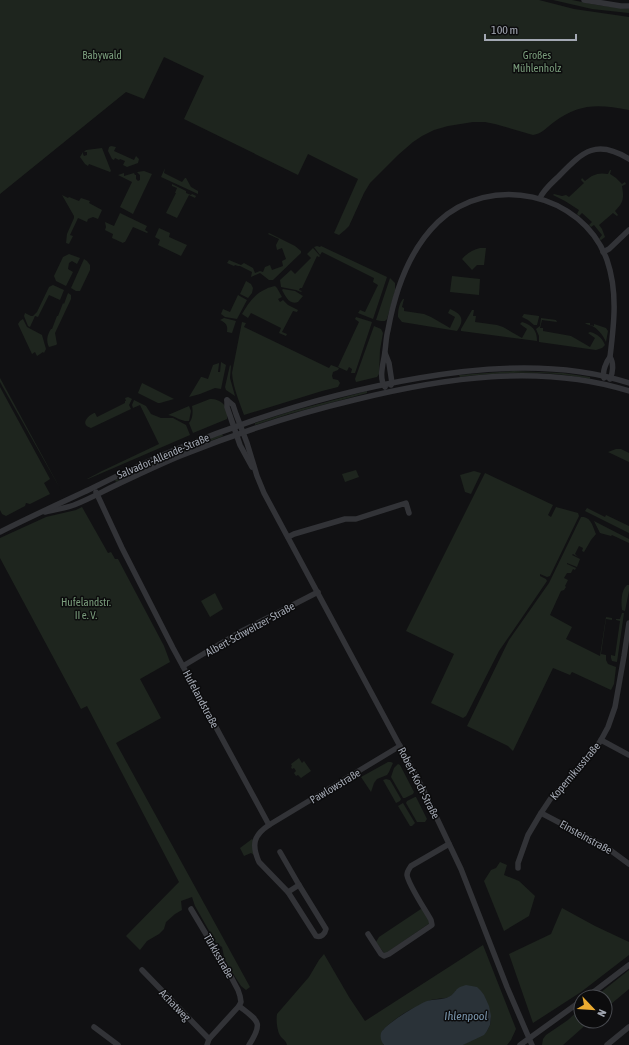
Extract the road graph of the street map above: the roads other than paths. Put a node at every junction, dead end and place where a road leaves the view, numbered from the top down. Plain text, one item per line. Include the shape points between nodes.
1 (584, 0) edge
2 (629, 6) edge
3 (629, 159) edge
4 (540, 198) junction
5 (629, 230) edge
6 (603, 252) junction
7 (385, 353) junction
8 (610, 356) junction
9 (603, 376) junction
10 (611, 378) junction
11 (392, 383) junction
12 (629, 383) edge
13 (383, 384) junction
14 (606, 385) junction
15 (389, 391) junction
16 (629, 392) edge
17 (240, 424) junction
18 (234, 427) junction
19 (243, 432) junction
20 (237, 434) junction
21 (257, 476) junction
22 (93, 487) junction
23 (97, 494) junction
24 (409, 513) dead end
25 (36, 514) junction
26 (0, 532) edge
27 (288, 537) junction
28 (318, 592) junction
29 (629, 623) edge
30 (627, 649) edge
31 (183, 666) junction
32 (601, 740) junction
33 (400, 746) junction
34 (629, 755) edge
35 (541, 813) junction
36 (269, 825) junction
37 (449, 844) junction
38 (280, 852) dead end
39 (629, 864) edge
40 (518, 868) dead end
41 (299, 885) junction
42 (288, 892) junction
43 (191, 909) dead end
44 (368, 934) dead end
45 (629, 964) edge
46 (142, 970) dead end
47 (597, 989) edge
48 (239, 1006) junction
49 (573, 1007) edge
50 (94, 1027) dead end
51 (629, 1027) edge
52 (529, 1039) junction
53 (208, 1042) edge
54 (118, 1045) edge
55 (249, 1045) edge
56 (520, 1045) edge
57 (532, 1045) edge
58 (607, 1045) edge

1 - 2 street
3 - 4 street via 614,151 589,151 576,159 544,190
4 - 6 street via 576,218 591,233
4 - 7 street via 514,194 485,197 458,208 433,227 419,246 401,280 390,316
5 - 6 street
6 - 8 street via 613,284 614,322
7 - 11 street
7 - 13 street via 382,364
8 - 9 street
8 - 10 street
9 - 10 street, Salvador-Allende-Straße
9 - 11 street, Salvador-Allende-Straße via 563,370 515,368 457,372
9 - 14 street
10 - 12 street, Salvador-Allende-Straße
10 - 14 street
11 - 13 street, Salvador-Allende-Straße
11 - 15 street
13 - 15 street
13 - 17 street, Salvador-Allende-Straße
14 - 15 street, Salvador-Allende-Straße via 562,377 515,376 458,380
14 - 16 street, Salvador-Allende-Straße
15 - 19 street, Salvador-Allende-Straße via 310,411
17 - 18 street, Salvador-Allende-Straße
17 - 18 street via 233,405 227,400 227,408
17 - 19 street
18 - 20 street
18 - 22 street, Salvador-Allende-Straße via 177,449
19 - 20 street, Salvador-Allende-Straße
19 - 21 street, Robert-Koch-Straße
20 - 21 street, Robert-Koch-Straße via 240,445
20 - 23 street, Salvador-Allende-Straße via 166,462
21 - 27 street, Robert-Koch-Straße
22 - 23 street
22 - 25 street, Salvador-Allende-Straße
23 - 25 street, Salvador-Allende-Straße via 74,505
23 - 31 street, Hufelandstraße
24 - 27 street via 406,503
25 - 26 street
27 - 28 street, Robert-Koch-Straße
28 - 31 street, Albert-Schweitzer-Straße via 240,632
28 - 33 street, Robert-Koch-Straße
29 - 30 street, Kopernikusstraße
30 - 32 street, Kopernikusstraße via 615,707
31 - 36 street, Hufelandstraße
32 - 34 street
32 - 35 street, Kopernikusstraße
33 - 36 street, Pawlowstraße
33 - 37 street, Robert-Koch-Straße
35 - 39 street, Einsteinstraße via 606,847
35 - 40 street, Kopernikusstraße via 528,835
36 - 42 street via 257,834 257,856
37 - 44 street via 409,869 408,877 432,923 430,927 384,956
37 - 52 street, Robert-Koch-Straße
38 - 41 street
41 - 42 street
41 - 42 street via 326,930 322,935 316,936
43 - 48 street, Türkisstraße via 238,990
45 - 47 street
46 - 53 street, Achatweg
48 - 53 street
48 - 55 street via 257,1022 256,1033
49 - 52 street
50 - 54 street
51 - 58 street
52 - 56 street
52 - 57 street, Robert-Koch-Straße

